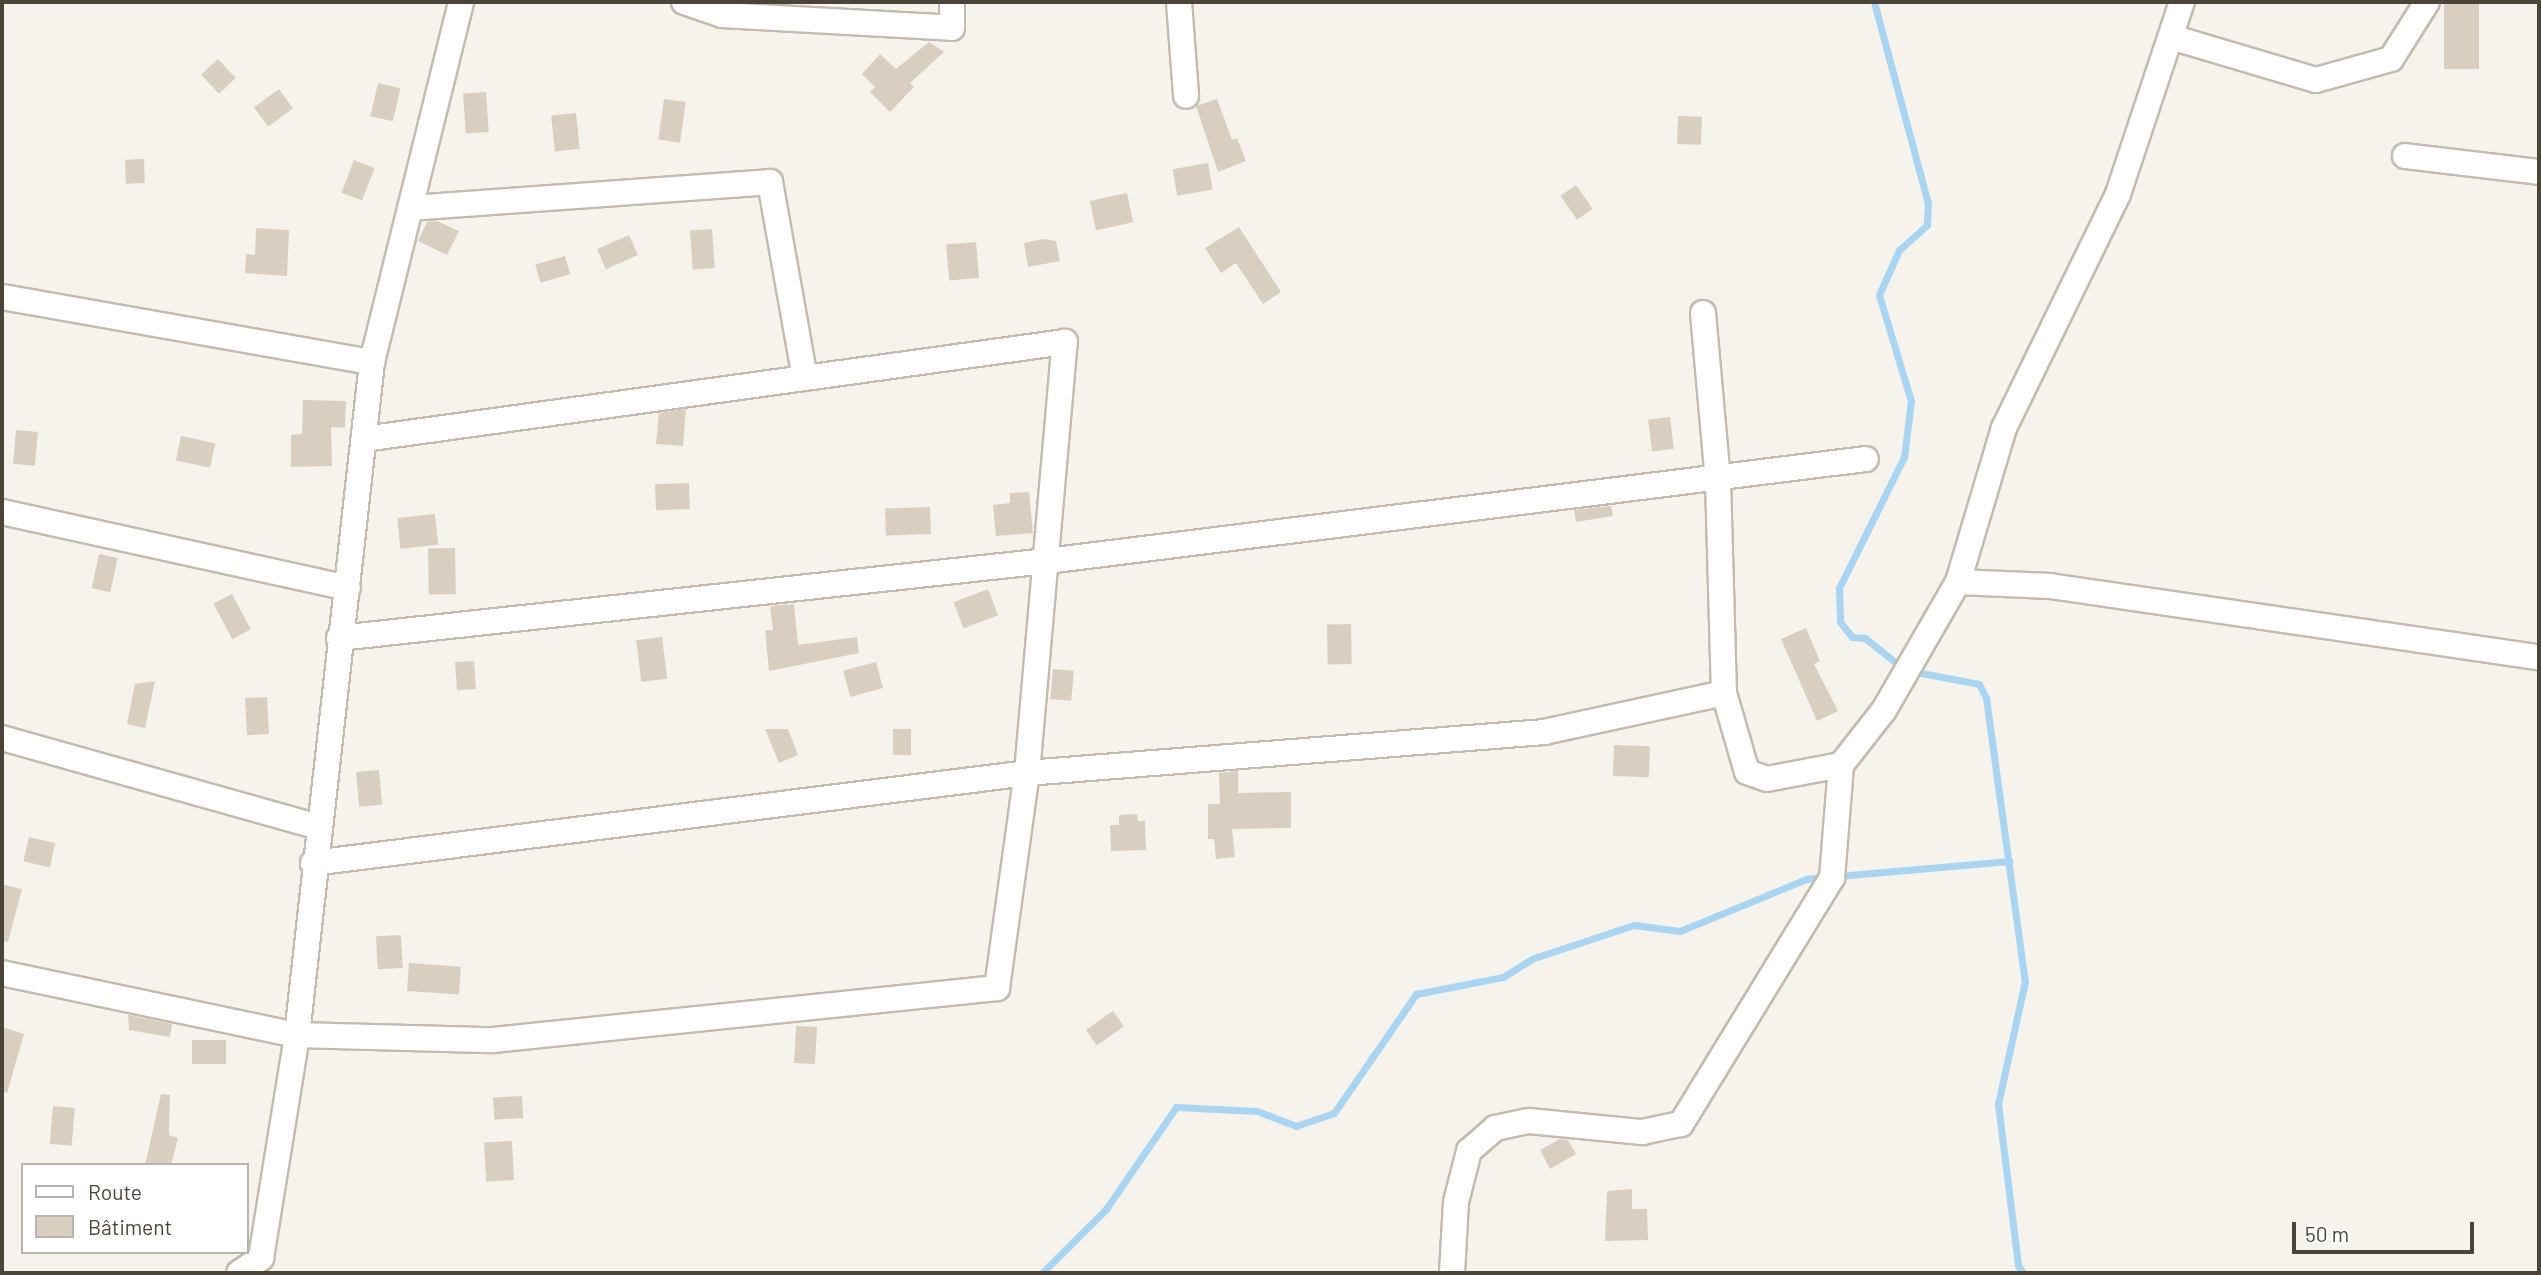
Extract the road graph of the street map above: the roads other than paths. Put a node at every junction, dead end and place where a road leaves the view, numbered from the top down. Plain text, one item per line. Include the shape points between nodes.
1 (461, 2) edge
2 (684, 2) edge
3 (952, 2) edge
4 (1179, 2) edge
5 (2182, 2) edge
6 (2427, 2) edge
7 (2171, 37) junction
8 (1186, 96) dead end
9 (2405, 156) dead end
10 (2539, 172) edge
11 (410, 208) junction
12 (2, 296) edge
13 (1703, 313) dead end
14 (372, 362) junction
15 (805, 377) junction
16 (364, 439) junction
17 (1866, 459) dead end
18 (1718, 480) junction
19 (2, 512) edge
20 (1047, 561) junction
21 (1958, 582) junction
22 (348, 588) junction
23 (339, 638) junction
24 (2539, 657) edge
25 (1724, 693) junction
26 (2, 738) edge
27 (1841, 765) junction
28 (1027, 773) junction
29 (318, 827) junction
30 (313, 863) junction
31 (2, 973) edge
32 (297, 1035) junction
33 (239, 1273) edge
34 (1452, 1273) edge

1 - 11 street
2 - 3 street via 722,15 952,28
4 - 8 street
5 - 7 street
6 - 7 street via 2391,59 2316,80
7 - 21 street via 2118,194 2004,428
9 - 10 street
11 - 14 street
11 - 15 street via 770,182
12 - 14 street
13 - 18 street
14 - 16 street
15 - 16 street
15 - 20 street via 1065,342
16 - 22 street
17 - 18 street
18 - 20 street
18 - 25 street
19 - 22 street
20 - 23 street
20 - 28 street
21 - 24 street via 2050,586
21 - 27 street via 1884,710
22 - 23 street
23 - 29 street
25 - 27 street via 1747,772 1767,779
25 - 28 street via 1544,732
26 - 29 street
27 - 34 street via 1832,878 1681,1124 1642,1132 1529,1121 1495,1128 1469,1151 1455,1202
28 - 30 street
28 - 32 street via 997,988 493,1040
29 - 30 street
30 - 32 street
31 - 32 street
32 - 33 street via 261,1258

